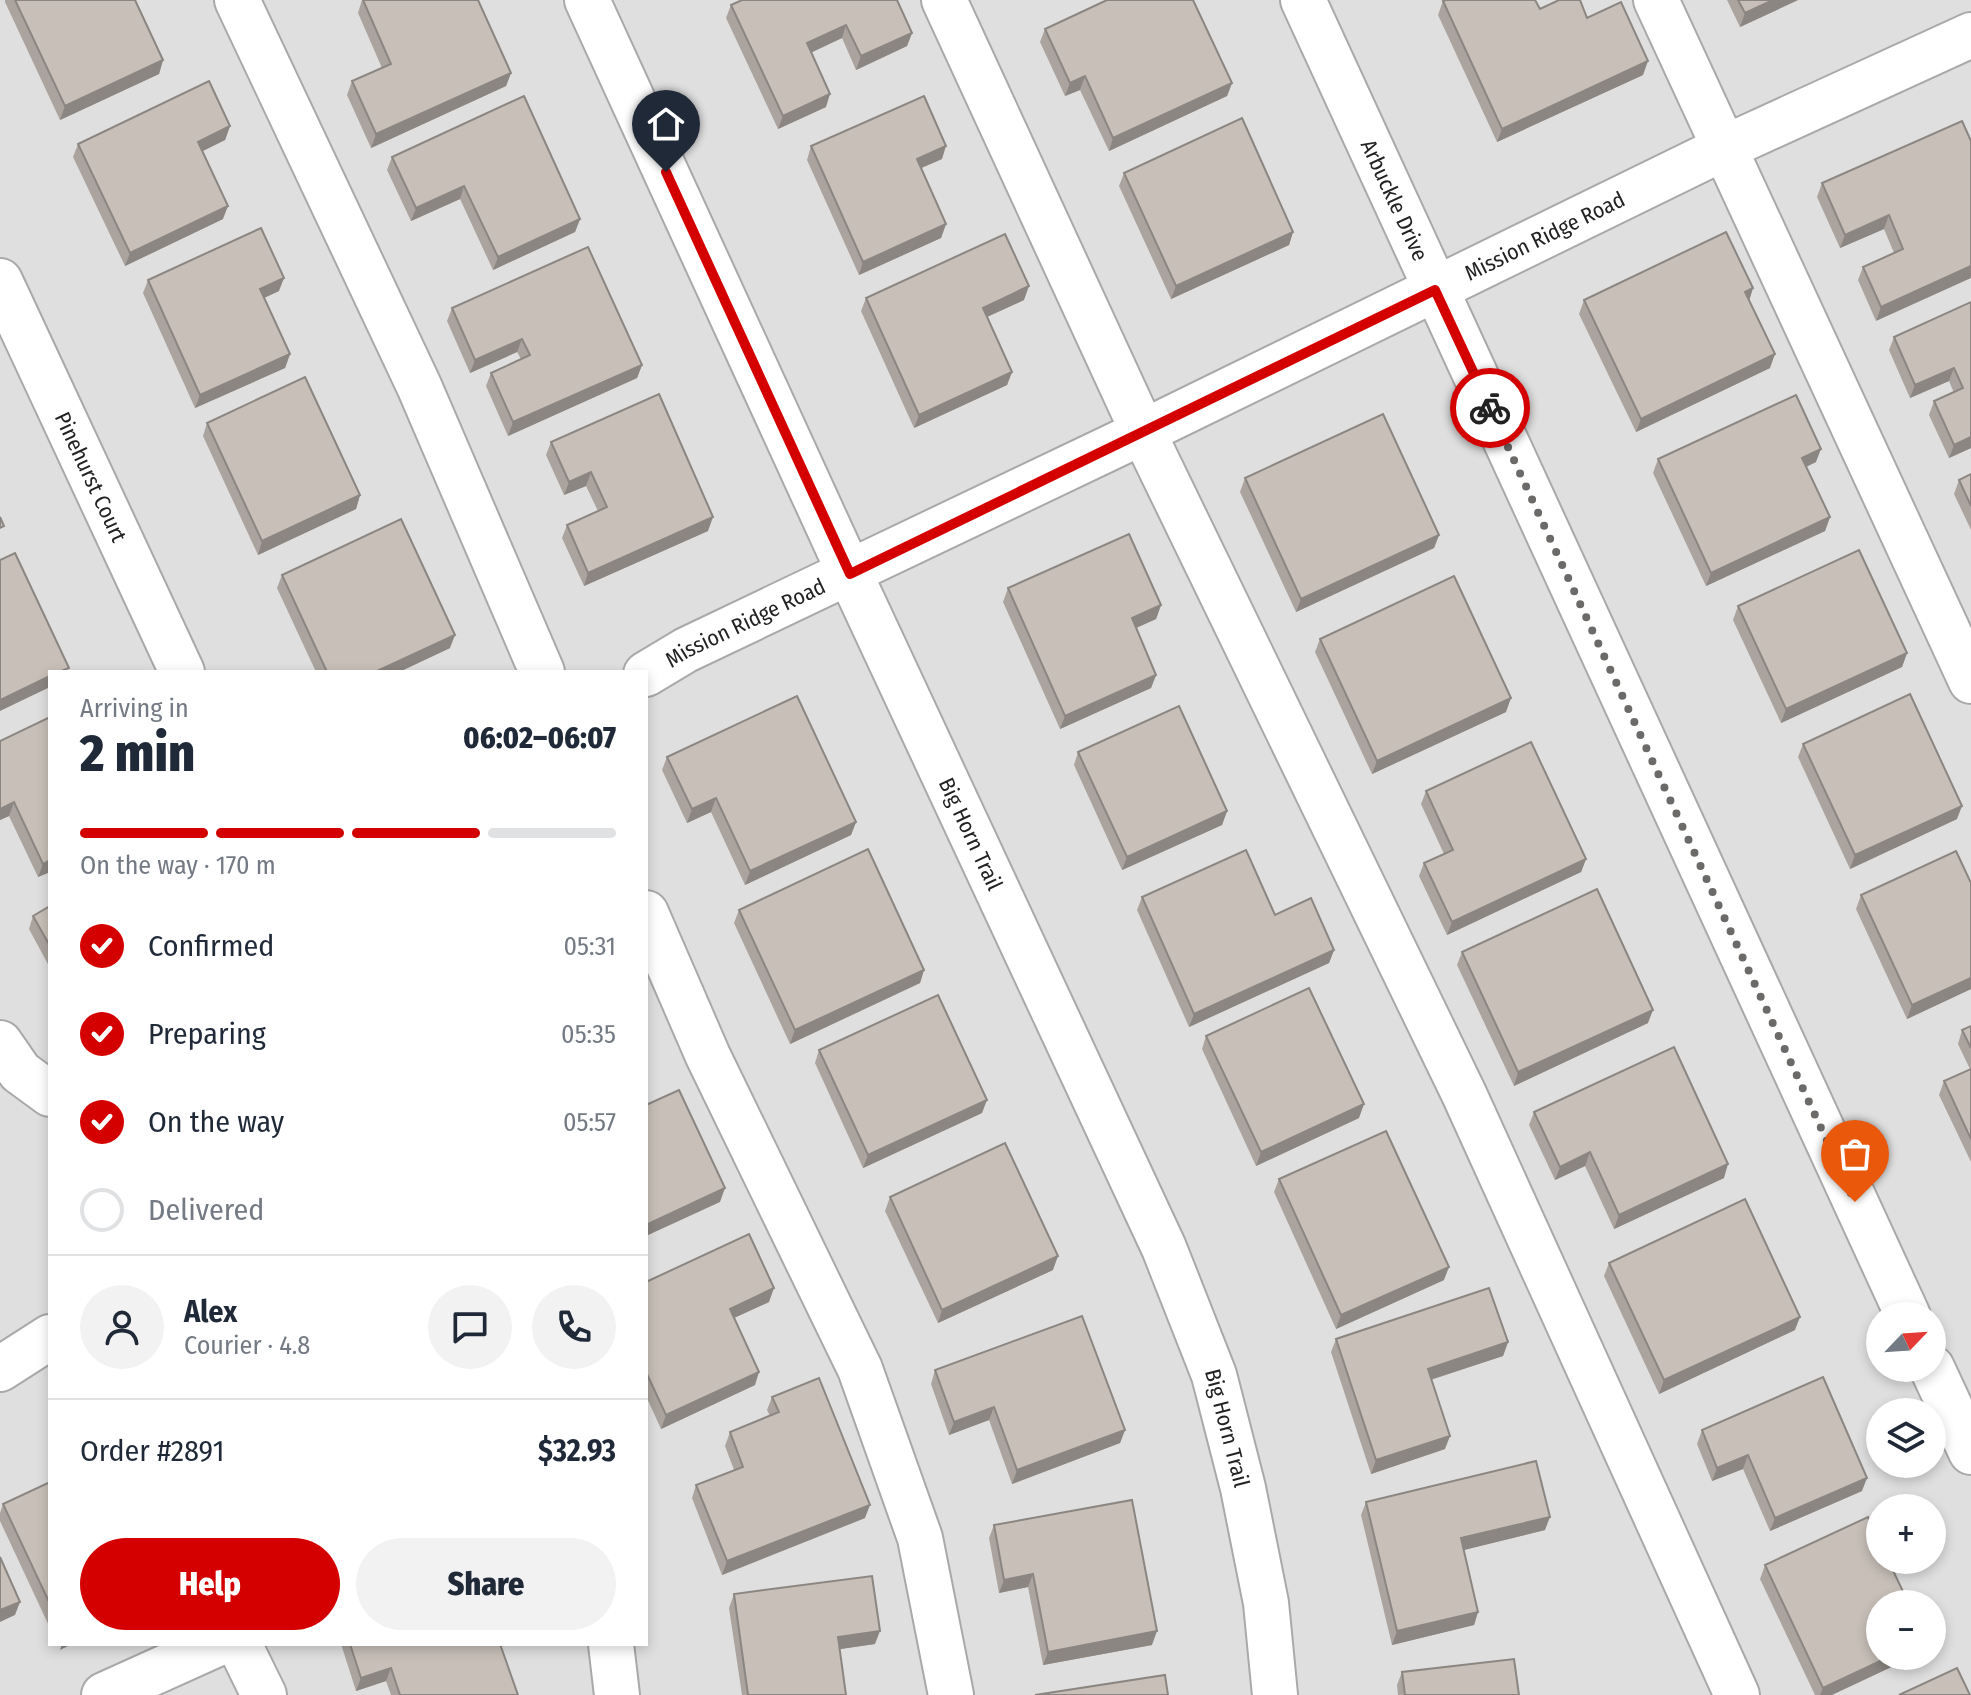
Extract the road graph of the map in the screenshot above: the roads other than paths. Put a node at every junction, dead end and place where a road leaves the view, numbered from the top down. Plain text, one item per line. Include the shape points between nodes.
1 (237, 0) edge
2 (587, 0) edge
3 (944, 0) edge
4 (1303, 0) edge
5 (1656, 0) edge
6 (1971, 35) edge
7 (1724, 148) junction
8 (0, 281) edge
9 (1435, 290) junction
10 (1143, 432) junction
11 (850, 574) junction
12 (181, 670) edge
13 (541, 670) edge
14 (648, 673) edge
15 (1971, 681) edge
16 (648, 918) edge
17 (0, 1043) edge
18 (48, 1093) edge
19 (1902, 1302) edge
20 (48, 1338) edge
21 (0, 1369) edge
22 (1938, 1382) edge
23 (1971, 1452) edge
24 (213, 1646) edge
25 (240, 1646) edge
26 (611, 1646) edge
27 (104, 1695) edge
28 (264, 1695) edge
29 (617, 1695) edge
30 (951, 1695) edge
31 (1275, 1695) edge
32 (1737, 1695) edge

1 - 13 street via 419,386
2 - 11 street, Big Horn Trail
3 - 10 street
4 - 9 street, Arbuckle Drive
5 - 7 street
6 - 7 street, Mission Ridge Road
7 - 9 street, Mission Ridge Road
7 - 15 street
8 - 12 street, Pinehurst Court
9 - 10 street, Mission Ridge Road
9 - 19 street, Arbuckle Drive
10 - 11 street, Mission Ridge Road
10 - 32 street via 1464,1094
11 - 14 street, Mission Ridge Road
11 - 31 street, Big Horn Trail via 1164,1248 1214,1375 1266,1603
16 - 30 street via 708,1056 860,1369 920,1538
17 - 18 street via 20,1072
20 - 21 street
22 - 23 street
24 - 27 street
25 - 28 street
26 - 29 street

